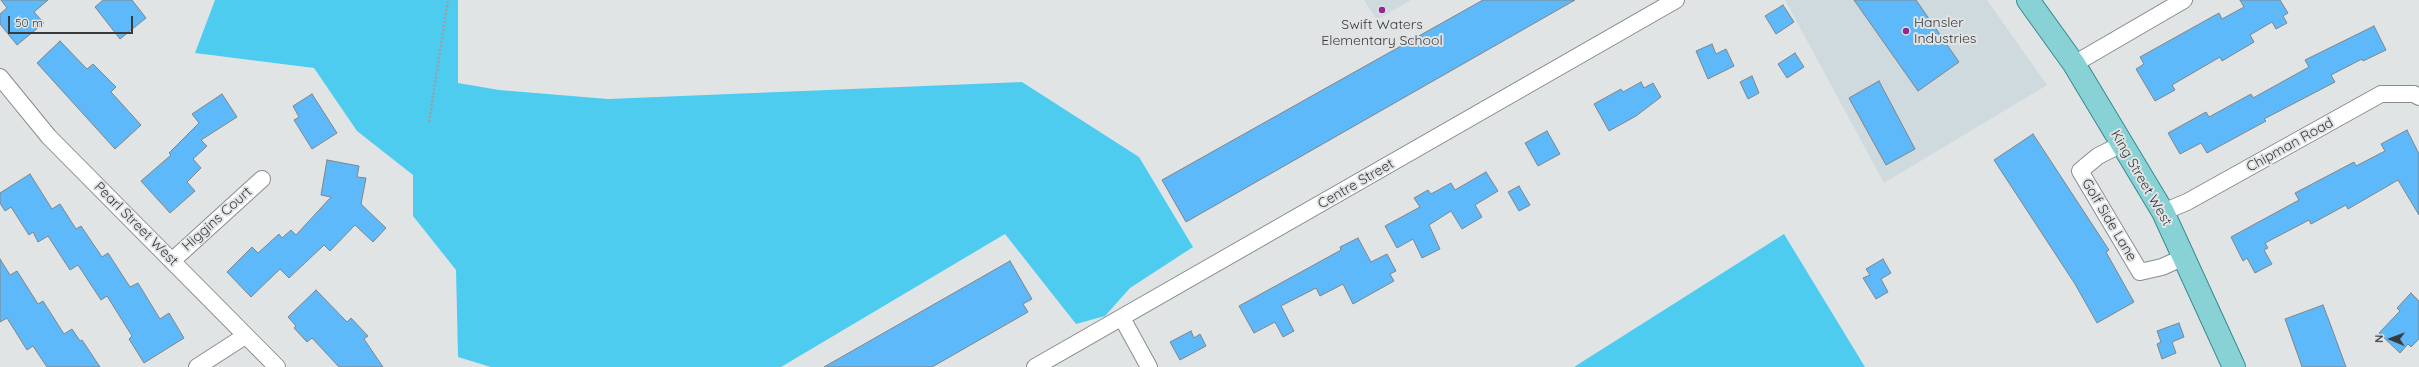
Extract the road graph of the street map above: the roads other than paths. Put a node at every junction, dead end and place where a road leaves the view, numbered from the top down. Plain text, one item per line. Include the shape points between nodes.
1 (1676, 0) edge
2 (2028, 0) edge
3 (2184, 0) edge
4 (2074, 64) junction
5 (0, 76) edge
6 (2419, 97) edge
7 (2122, 144) junction
8 (262, 179) dead end
9 (2163, 212) junction
10 (2184, 257) junction
11 (173, 260) junction
12 (1122, 318) junction
13 (245, 336) junction
14 (197, 367) edge
15 (277, 367) edge
16 (1035, 367) edge
17 (1149, 367) edge
18 (2234, 367) edge

1 - 12 street, Centre Street
2 - 4 main road, King Street West
3 - 4 street
4 - 7 main road, King Street West
5 - 11 street, Pearl Street West via 48,137
6 - 9 street, Chipman Road via 2414,94 2381,94 2187,202
7 - 9 main road, King Street West
7 - 10 street, Golf Side Lane via 2098,156 2080,172 2140,272
8 - 11 street, Higgins Court
9 - 10 main road, King Street West
10 - 18 main road, King Street West
11 - 13 street, Pearl Street West
12 - 16 street, Centre Street
12 - 17 street
13 - 14 street
13 - 15 street, Pearl Street West

